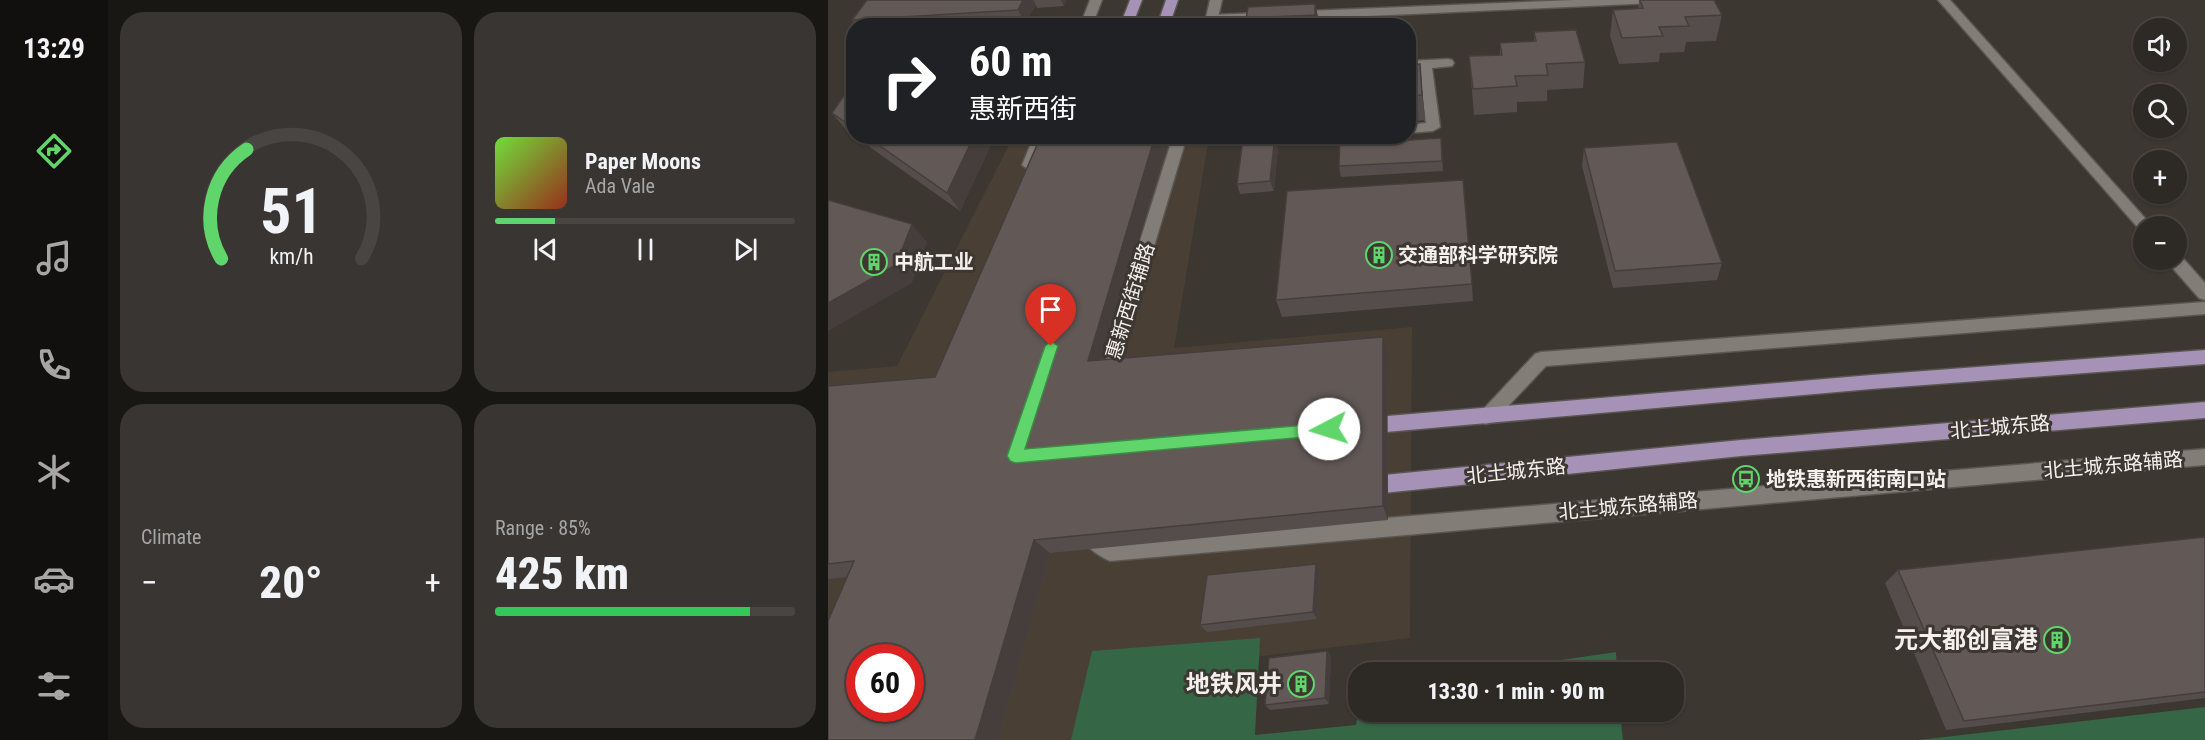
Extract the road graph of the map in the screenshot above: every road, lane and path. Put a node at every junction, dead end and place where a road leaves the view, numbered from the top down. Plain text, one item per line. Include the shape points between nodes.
1 (1096, 0) edge
2 (1136, 0) edge
3 (1172, 0) edge
4 (1216, 0) edge
5 (1654, 0) edge
6 (1944, 0) edge
7 (1089, 18) edge
8 (1129, 18) edge
9 (1166, 18) edge
10 (1212, 18) edge
11 (1292, 18) edge
12 (1448, 63) dead end
13 (1425, 64) junction
14 (1416, 65) edge
15 (1416, 128) edge
16 (1038, 144) edge
17 (1178, 144) edge
18 (1023, 179) edge
19 (2136, 216) edge
20 (2184, 270) edge
21 (2205, 294) edge
22 (2205, 308) edge
23 (2205, 357) edge
24 (1099, 404) edge
25 (2205, 411) edge
26 (1486, 416) junction
27 (1347, 428) edge
28 (2205, 457) edge
29 (1342, 488) edge
30 (1074, 522) edge

1 - 7 street
2 - 8 main road
3 - 9 main road
4 - 10 street
5 - 11 street
6 - 19 street
12 - 13 street
13 - 14 street
13 - 15 street via 1433,127
16 - 18 street
17 - 24 street, 惠新西街辅路
20 - 21 street
22 - 26 street via 1540,358
23 - 26 main road
25 - 29 main road, 北土城东路 via 1741,448
26 - 27 main road
28 - 30 street, 北土城东路辅路 via 1110,551

